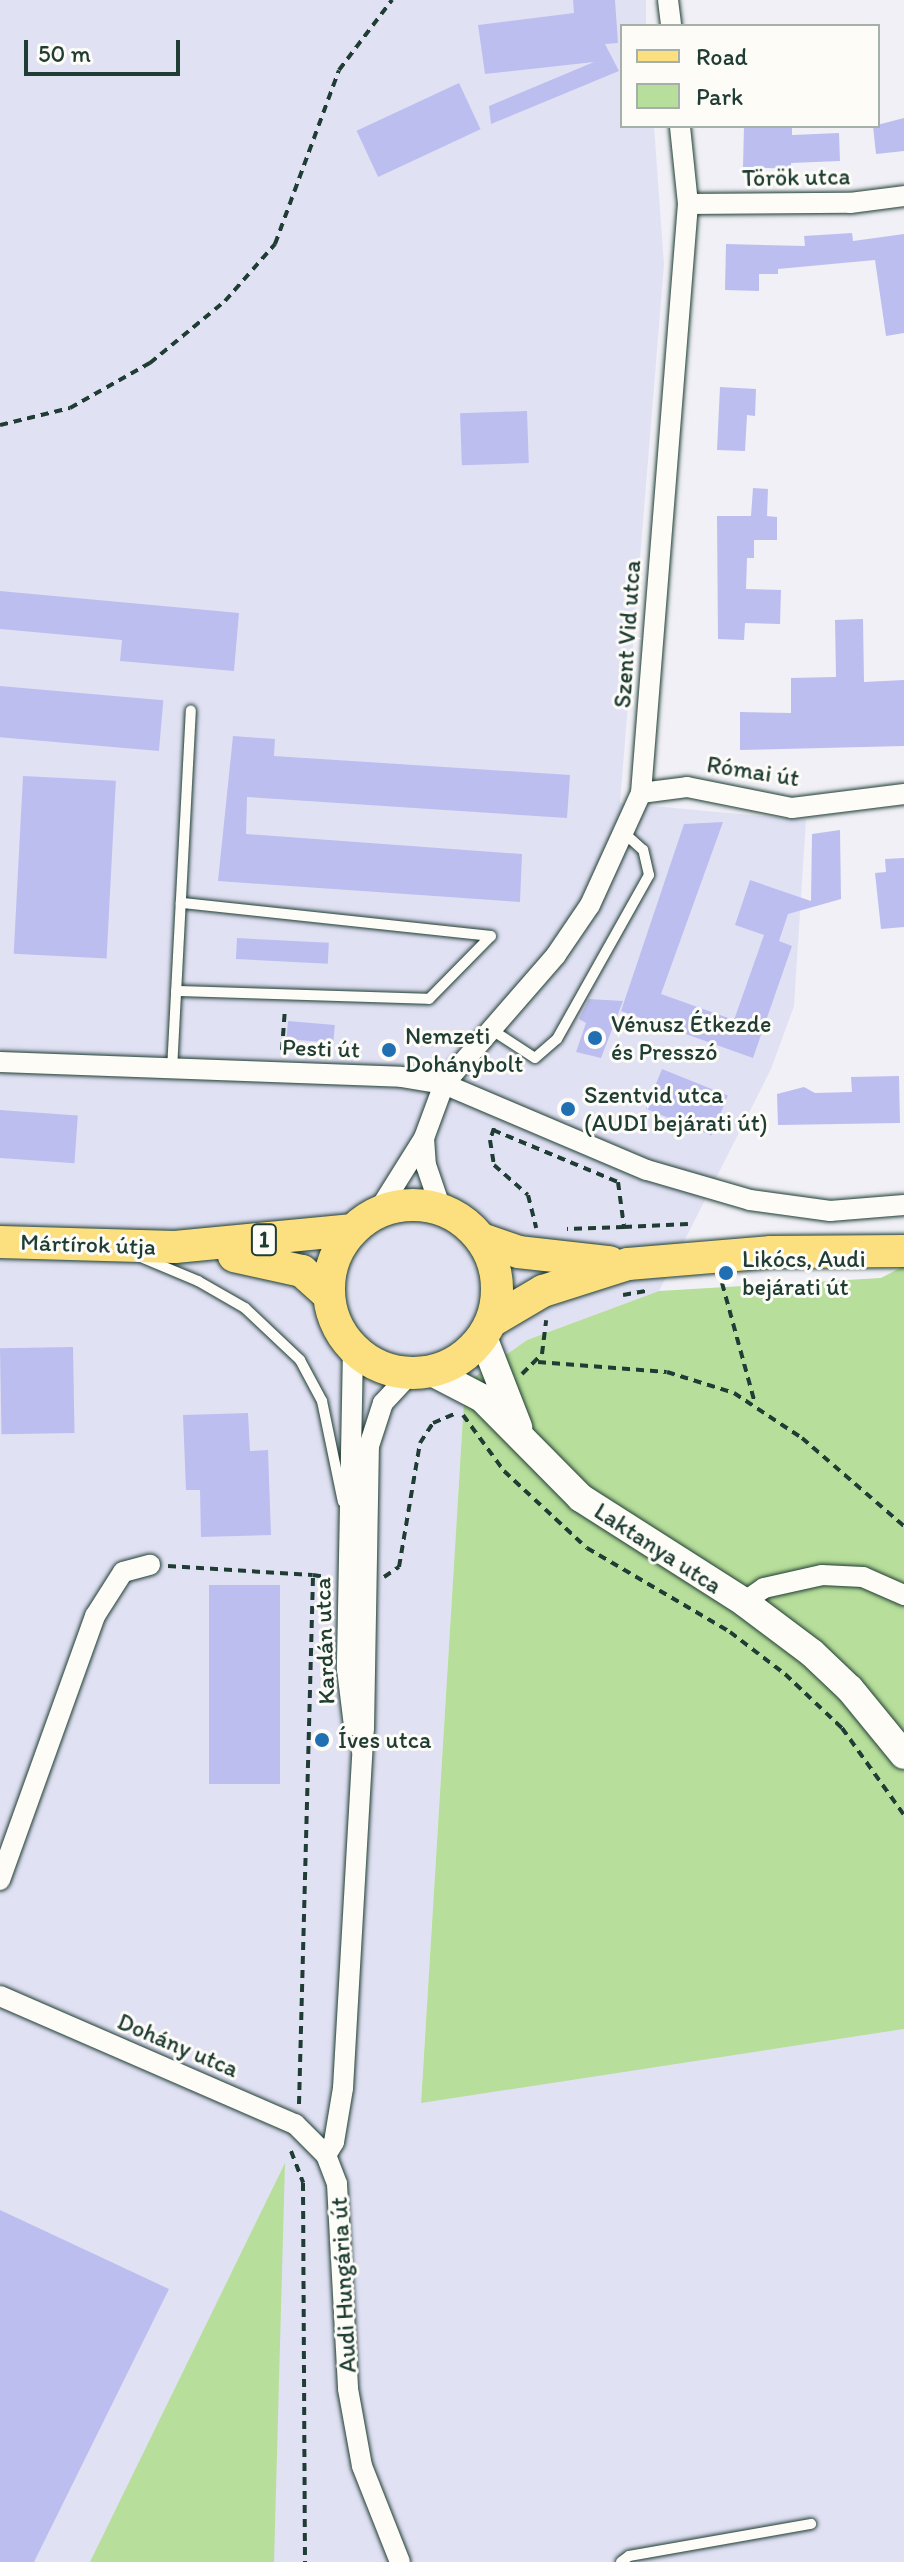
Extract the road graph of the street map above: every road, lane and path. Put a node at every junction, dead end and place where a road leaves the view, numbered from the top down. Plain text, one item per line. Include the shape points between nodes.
1 (392, 0) edge
2 (668, 0) edge
3 (671, 24) edge
4 (680, 128) edge
5 (904, 196) edge
6 (688, 204) junction
7 (0, 425) edge
8 (191, 711) dead end
9 (641, 793) junction
10 (904, 794) edge
11 (624, 833) junction
12 (181, 903) junction
13 (176, 991) junction
14 (286, 995) junction
15 (492, 1030) junction
16 (282, 1050) dead end
17 (0, 1062) edge
18 (172, 1070) junction
19 (444, 1084) junction
20 (502, 1104) junction
21 (493, 1130) junction
22 (424, 1138) junction
23 (904, 1205) edge
24 (441, 1209) junction
25 (365, 1221) junction
26 (688, 1224) dead end
27 (624, 1227) junction
28 (481, 1239) junction
29 (0, 1242) edge
30 (538, 1242) junction
31 (111, 1245) junction
32 (175, 1247) junction
33 (904, 1251) edge
34 (628, 1264) junction
35 (709, 1284) dead end
36 (654, 1289) dead end
37 (543, 1291) junction
38 (329, 1295) junction
39 (608, 1297) dead end
40 (487, 1329) junction
41 (353, 1349) junction
42 (538, 1362) junction
43 (421, 1373) junction
44 (482, 1399) junction
45 (755, 1404) junction
46 (347, 1519) junction
47 (904, 1526) edge
48 (150, 1565) joint
49 (313, 1575) junction
50 (358, 1580) junction
51 (904, 1595) edge
52 (744, 1602) junction
53 (904, 1755) edge
54 (904, 1815) edge
55 (0, 1880) edge
56 (0, 1996) edge
57 (295, 2124) junction
58 (326, 2155) junction
59 (811, 2524) dead end
60 (305, 2562) edge
61 (400, 2562) edge
62 (621, 2562) edge

1 - 7 path via 339,70 275,244 225,301 150,363 70,408
2 - 3 street
4 - 6 street, Szent Vid utca
5 - 6 street, Török utca via 850,203
6 - 9 street, Szent Vid utca
8 - 12 lane
9 - 10 street, Római út via 687,787 792,808
9 - 11 street, Szent Vid utca
11 - 15 street, Szent Vid utca via 590,905
11 - 15 lane via 643,850 649,875 557,1039 535,1058
12 - 13 lane
12 - 14 lane via 491,936 429,999
13 - 14 lane
13 - 18 lane
14 - 16 path
15 - 19 street, Szent Vid utca
17 - 18 street, Pesti út
18 - 19 street, Pesti út via 401,1077
19 - 20 street, Pesti út
19 - 22 street
20 - 21 path
20 - 23 street, Pesti út via 647,1170 750,1200 830,1211
21 - 27 path via 618,1182
21 - 30 path via 494,1165 528,1195
22 - 24 street via 426,1165
22 - 25 street
24 - 25 main road, Mártírok útja / 1 via 419,1205
24 - 28 main road
25 - 32 main road, Mártírok útja / 1
25 - 38 main road via 332,1267
26 - 27 path
27 - 30 path
28 - 30 main road
28 - 40 main road via 495,1270
29 - 31 main road, Mártírok útja / 1
30 - 34 main road
31 - 32 main road, Mártírok útja / 1
31 - 46 lane via 198,1281 245,1308 300,1360 329,1425
32 - 38 main road, Mártírok útja / 1 via 277,1262 302,1271
33 - 34 main road via 771,1252
34 - 37 main road
35 - 45 path via 723,1283
36 - 39 path
37 - 40 main road
37 - 42 path via 547,1337
38 - 41 main road via 336,1324
40 - 43 main road via 455,1363
40 - 44 street, Laktanya utca
41 - 43 main road via 389,1370
41 - 46 street, Kardán utca
42 - 44 path
42 - 45 path via 667,1372
43 - 44 street, Laktanya utca
43 - 50 street, Kardán utca via 383,1403 369,1446
44 - 50 path via 433,1423 420,1443 399,1567 392,1575
44 - 52 street, Laktanya utca via 581,1498
44 - 54 path via 504,1471 587,1548 730,1632 785,1674 842,1728
45 - 47 path
46 - 50 street, Kardán utca
48 - 49 path
48 - 55 street via 123,1572 95,1616
49 - 50 path
49 - 57 path via 303,2091
50 - 58 street, Kardán utca via 347,1669 358,1766 343,2088 334,2142
51 - 52 street, Laktanya utca via 863,1577 822,1575 764,1588
52 - 53 street via 850,1689
56 - 57 street, Dohány utca
57 - 58 street, Dohány utca
57 - 60 path via 289,2143 303,2183
58 - 61 street, Audi Hungária út via 337,2184 348,2389 362,2466
59 - 62 lane via 629,2556

